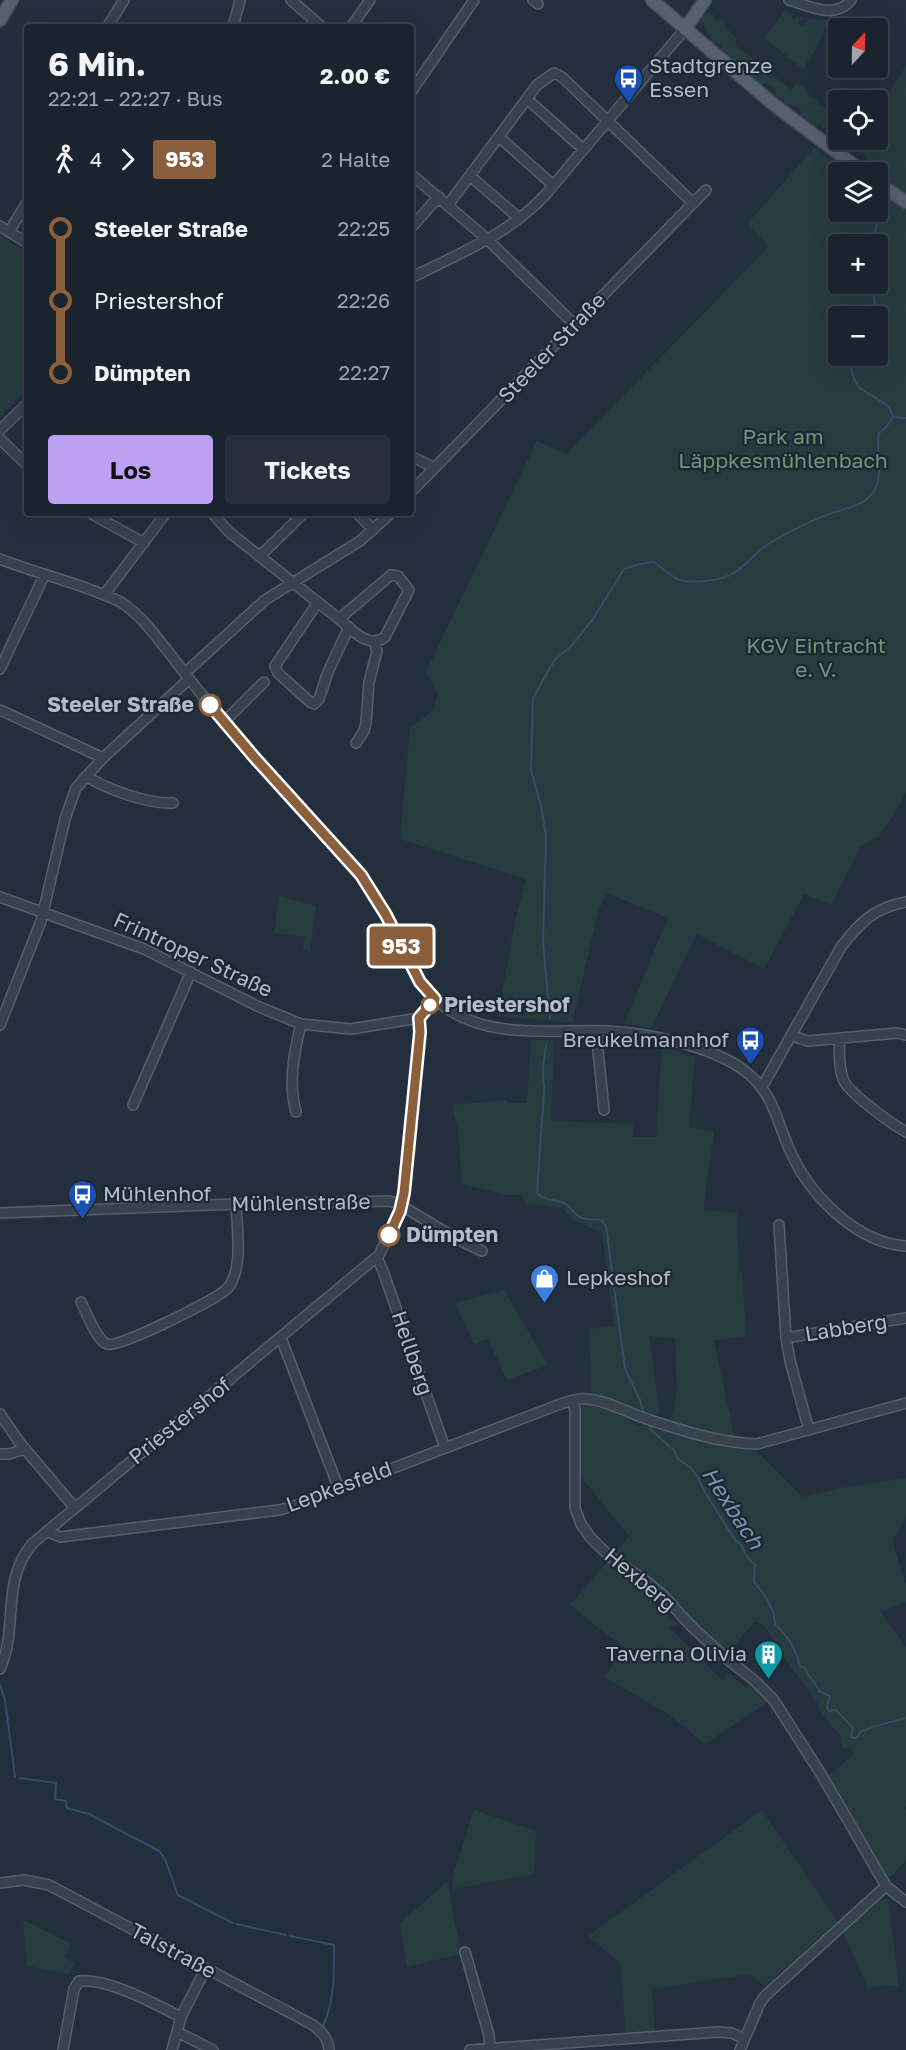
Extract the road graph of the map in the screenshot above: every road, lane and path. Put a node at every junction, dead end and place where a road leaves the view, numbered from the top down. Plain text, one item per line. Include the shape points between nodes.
1 (12, 0) edge
2 (124, 0) edge
3 (240, 0) edge
4 (291, 0) edge
5 (370, 0) edge
6 (474, 0) edge
7 (652, 0) edge
8 (705, 0) edge
9 (789, 0) edge
10 (851, 0) edge
11 (0, 20) edge
12 (109, 24) edge
13 (234, 24) edge
14 (319, 24) edge
15 (353, 24) edge
16 (685, 29) junction
17 (414, 88) edge
18 (527, 99) junction
19 (608, 121) junction
20 (499, 137) junction
21 (583, 149) junction
22 (850, 162) edge
23 (470, 176) junction
24 (414, 177) edge
25 (553, 185) junction
26 (706, 190) dead end
27 (888, 190) edge
28 (444, 202) junction
29 (906, 202) edge
30 (693, 203) junction
31 (24, 207) edge
32 (519, 218) junction
33 (414, 225) edge
34 (0, 226) edge
35 (9, 232) junction
36 (487, 239) junction
37 (24, 241) edge
38 (414, 276) edge
39 (575, 325) junction
40 (24, 407) edge
41 (0, 430) edge
42 (0, 439) edge
43 (414, 458) edge
44 (24, 462) edge
45 (433, 469) junction
46 (414, 489) edge
47 (95, 516) edge
48 (164, 516) edge
49 (215, 516) edge
50 (301, 516) edge
51 (360, 516) edge
52 (388, 516) edge
53 (373, 530) junction
54 (144, 543) junction
55 (260, 556) junction
56 (0, 559) edge
57 (45, 574) junction
58 (294, 583) junction
59 (104, 595) junction
60 (318, 602) junction
61 (339, 619) junction
62 (349, 627) junction
63 (374, 642) junction
64 (0, 667) edge
65 (187, 676) junction
66 (264, 682) dead end
67 (0, 710) edge
68 (224, 722) junction
69 (356, 743) dead end
70 (104, 758) junction
71 (86, 776) junction
72 (173, 803) dead end
73 (0, 897) edge
74 (906, 902) edge
75 (42, 911) junction
76 (191, 972) junction
77 (435, 999) junction
78 (419, 1018) junction
79 (301, 1024) junction
80 (0, 1025) edge
81 (596, 1031) junction
82 (906, 1035) edge
83 (792, 1036) junction
84 (839, 1039) junction
85 (762, 1087) junction
86 (133, 1105) dead end
87 (604, 1110) dead end
88 (296, 1112) dead end
89 (906, 1132) edge
90 (236, 1204) junction
91 (402, 1206) junction
92 (0, 1214) edge
93 (779, 1225) dead end
94 (906, 1246) edge
95 (482, 1251) dead end
96 (377, 1258) junction
97 (81, 1302) dead end
98 (906, 1318) edge
99 (281, 1338) junction
100 (786, 1338) junction
101 (572, 1401) junction
102 (906, 1403) edge
103 (0, 1414) edge
104 (809, 1430) junction
105 (445, 1448) junction
106 (25, 1449) junction
107 (0, 1454) edge
108 (339, 1489) junction
109 (75, 1508) junction
110 (47, 1531) junction
111 (0, 1669) edge
112 (0, 1883) edge
113 (886, 1886) junction
114 (906, 1902) edge
115 (465, 1952) dead end
116 (206, 1968) junction
117 (181, 2017) junction
118 (177, 2032) junction
119 (744, 2039) junction
120 (610, 2045) edge
121 (490, 2049) edge
122 (63, 2050) edge
123 (171, 2050) edge
124 (213, 2050) edge
125 (329, 2050) edge
126 (470, 2050) edge
127 (740, 2050) edge

1 - 11 main road
2 - 12 street
3 - 13 street
4 - 14 street
5 - 15 street
6 - 17 street
7 - 16 main road
8 - 16 main road
9 - 10 street via 829,11 843,8
16 - 19 street
16 - 22 main road via 773,104
18 - 19 street via 542,81 557,74
18 - 20 street
18 - 21 street
19 - 21 street
19 - 30 street
20 - 23 street
20 - 25 street
21 - 25 street
23 - 28 street
23 - 32 street
24 - 28 street
25 - 32 street
26 - 30 street, Steeler Straße
27 - 29 main road
28 - 33 street via 433,203
28 - 36 street
30 - 39 street, Steeler Straße
31 - 35 street
32 - 36 street
34 - 35 street
35 - 37 street
36 - 38 street
36 - 39 street
39 - 45 street, Steeler Straße
40 - 41 street
42 - 44 street
43 - 45 street
45 - 46 street, Steeler Straße
47 - 54 street
48 - 54 street
49 - 55 street
50 - 55 street
51 - 53 street
52 - 53 street
53 - 58 street
54 - 59 street
55 - 58 street
56 - 57 street
57 - 59 street
57 - 64 street
58 - 60 street
58 - 65 street via 256,608
59 - 65 street via 124,604 143,621
60 - 61 street
60 - 62 street via 275,666 312,704 319,699
61 - 62 street
61 - 63 street via 391,575 396,575 409,592 385,637
62 - 63 street
63 - 69 street via 377,651 368,688 366,723
65 - 68 street
65 - 70 street
66 - 68 street
67 - 70 street
68 - 77 street via 350,860 386,915 423,987
70 - 71 street
71 - 72 street via 159,804
71 - 75 street via 68,807
73 - 75 street, Frintroper Straße
74 - 83 street via 891,905 857,926 841,947
75 - 76 street, Frintroper Straße via 144,949
75 - 80 street
76 - 79 street, Frintroper Straße
76 - 86 street
77 - 78 street
77 - 81 street via 460,1016 485,1026
78 - 79 street, Frintroper Straße via 351,1029
78 - 91 street, Priestershof
79 - 88 street via 295,1047 292,1097
81 - 85 street via 651,1035 716,1054 744,1070
81 - 87 street
82 - 84 street
83 - 84 street via 808,1041
83 - 85 street
84 - 89 street via 845,1084
85 - 94 street via 792,1156 819,1195 864,1235
90 - 91 street, Mühlenstraße via 393,1201
90 - 92 street, Mühlenstraße
90 - 97 street via 237,1264 232,1282 220,1294 114,1344 99,1338
91 - 95 street, Mühlenstraße
91 - 96 street, Priestershof
93 - 100 street
96 - 99 street, Priestershof
96 - 105 street, Hellberg
98 - 100 street, Labberg
99 - 108 street
99 - 109 street, Priestershof
100 - 104 street
101 - 104 street, Lepkesfeld via 587,1399 740,1444 757,1444
101 - 105 street, Lepkesfeld
101 - 113 street, Hexberg via 575,1508 581,1524 614,1560 663,1595 690,1625 773,1699
102 - 104 street
103 - 106 street
105 - 108 street, Lepkesfeld
106 - 107 street
106 - 109 street
108 - 110 street, Lepkesfeld via 279,1510 60,1537
109 - 110 street, Priestershof
110 - 111 street, Priestershof via 18,1564
112 - 116 street, Talstraße via 24,1880 49,1885
113 - 114 street, Hexberg
113 - 119 street via 770,1991 760,2003
115 - 121 street
116 - 117 street
116 - 125 street, Talstraße via 313,2025 323,2033
117 - 118 street
117 - 122 street via 112,1987 79,1981 74,1989
118 - 123 street
118 - 124 street
119 - 120 street via 718,2032
119 - 127 street
120 - 121 street
121 - 126 street

